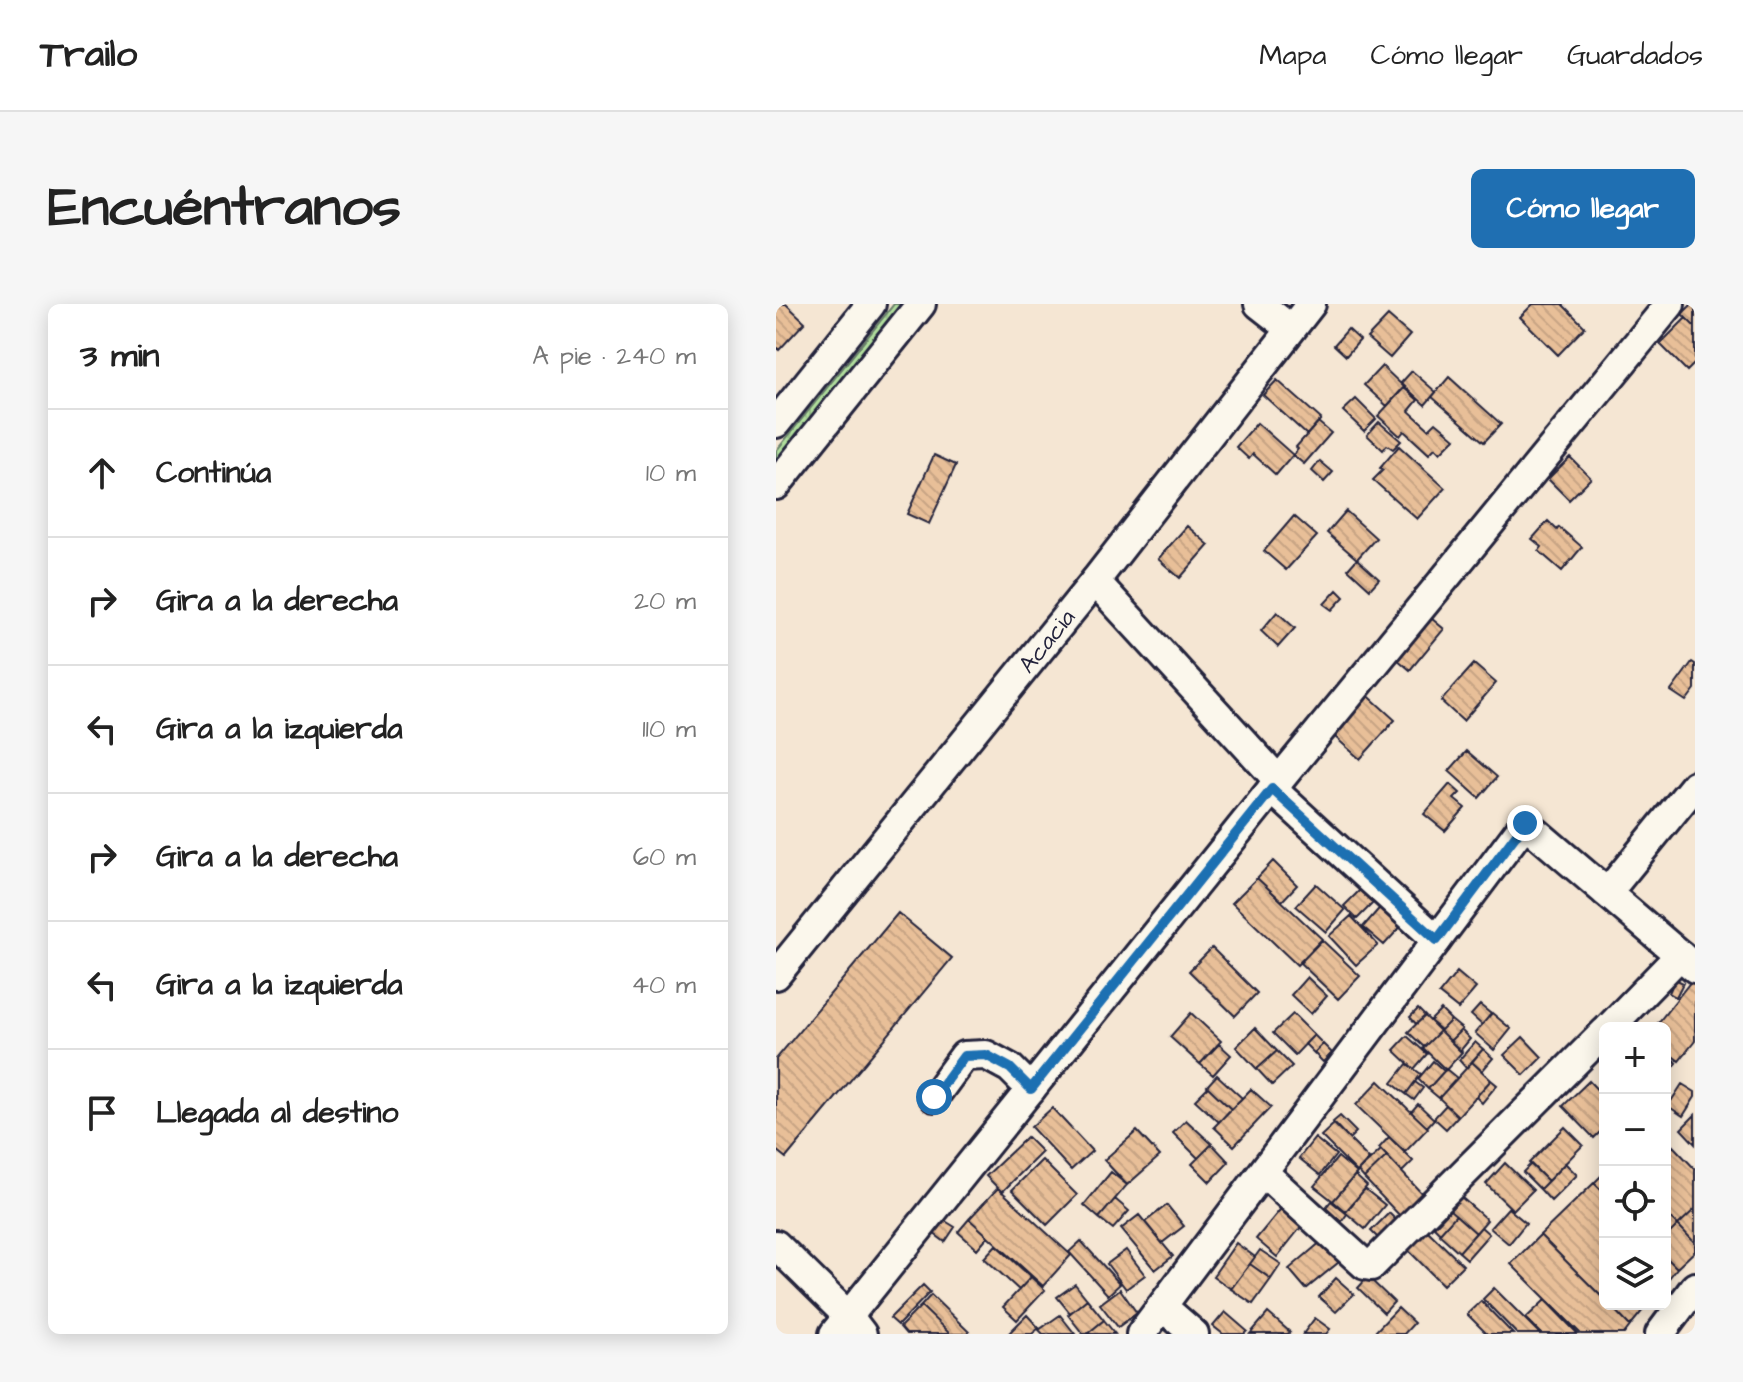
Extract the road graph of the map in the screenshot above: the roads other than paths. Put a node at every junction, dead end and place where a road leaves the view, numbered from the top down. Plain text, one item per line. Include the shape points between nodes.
1 (871, 304) edge
2 (921, 304) edge
3 (1259, 304) edge
4 (1311, 304) edge
5 (1670, 304) edge
6 (1291, 329) junction
7 (776, 423) edge
8 (776, 485) edge
9 (1095, 581) junction
10 (1276, 785) junction
11 (1695, 785) edge
12 (1607, 893) junction
13 (1437, 940) junction
14 (1688, 962) edge
15 (776, 975) edge
16 (1617, 1022) edge
17 (1599, 1038) edge
18 (1031, 1089) junction
19 (934, 1097) dead end
20 (1264, 1173) junction
21 (776, 1245) edge
22 (1695, 1287) edge
23 (1163, 1307) junction
24 (848, 1328) edge
25 (1141, 1334) edge
26 (1194, 1334) edge
27 (1660, 1334) edge

1 - 7 street
2 - 8 street
3 - 6 street
4 - 6 street, Acacia
5 - 10 street
6 - 9 street, Acacia
9 - 10 street
9 - 15 street, Acacia
10 - 13 street
10 - 18 street
11 - 12 street
12 - 13 street via 1525,823
12 - 14 street
13 - 20 street
14 - 16 street
17 - 20 street via 1371,1266
18 - 19 street via 1010,1068 986,1055 964,1056
18 - 24 street
20 - 23 street
21 - 24 street
22 - 27 street
23 - 25 street
23 - 26 street

